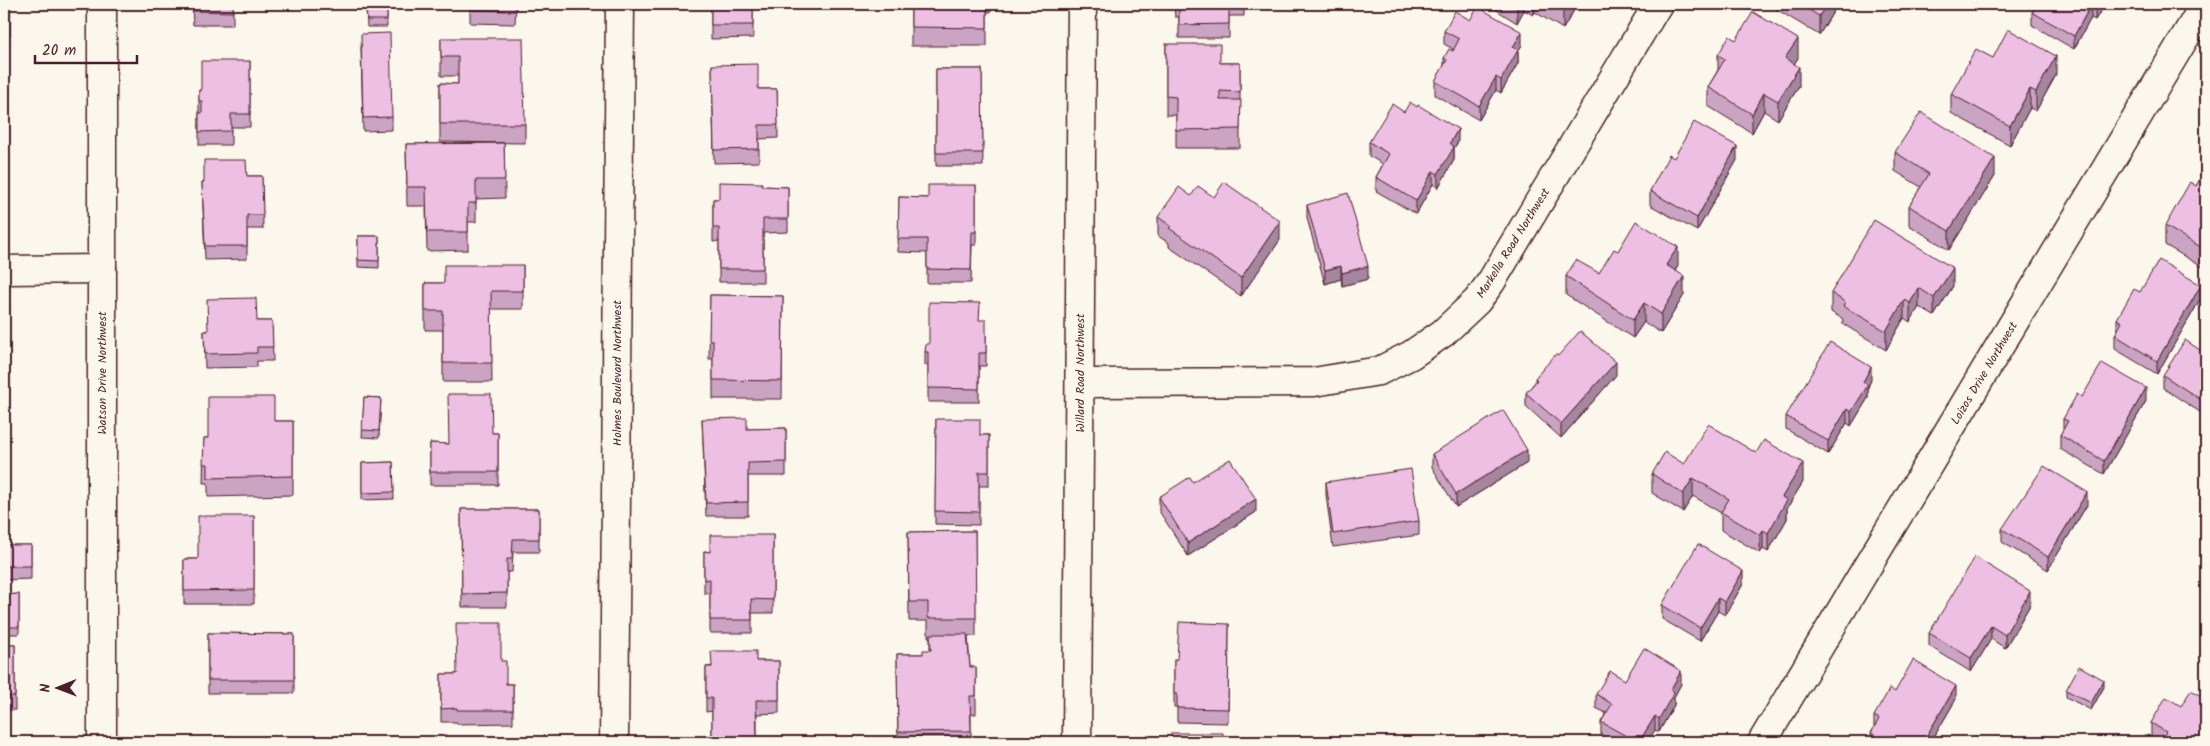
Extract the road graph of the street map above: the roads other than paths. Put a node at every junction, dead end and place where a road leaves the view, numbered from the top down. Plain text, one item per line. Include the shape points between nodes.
1 (102, 4) edge
2 (620, 4) edge
3 (1082, 4) edge
4 (1658, 4) edge
5 (2206, 4) edge
6 (4, 270) edge
7 (102, 270) junction
8 (1080, 383) junction
9 (102, 742) edge
10 (614, 742) edge
11 (1077, 742) edge
12 (1762, 742) edge

1 - 7 street, Watson Drive Northwest
2 - 10 street, Holmes Boulevard Northwest
3 - 8 street, Willard Road Northwest
4 - 8 street, Markella Road Northwest via 1491,282 1477,301 1443,333 1411,355 1379,371 1314,382
5 - 12 street, Loizos Drive Northwest
6 - 7 street
7 - 9 street, Watson Drive Northwest
8 - 11 street, Willard Road Northwest

